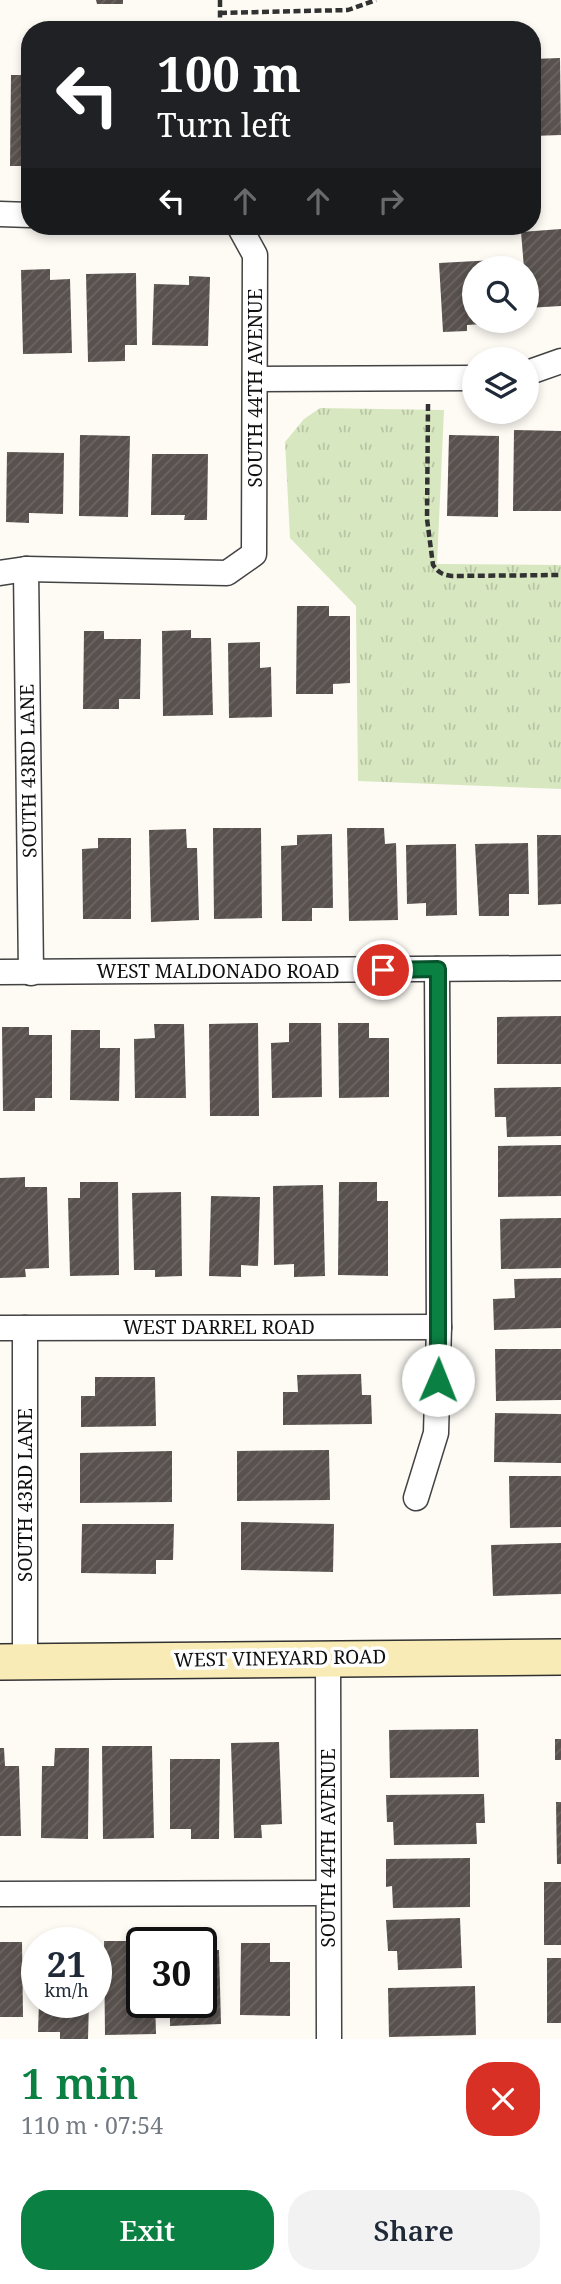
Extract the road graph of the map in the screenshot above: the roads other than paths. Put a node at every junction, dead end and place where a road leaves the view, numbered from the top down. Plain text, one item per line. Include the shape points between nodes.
1 (0, 215) edge
2 (21, 215) edge
3 (245, 235) edge
4 (561, 361) edge
5 (539, 369) edge
6 (462, 378) edge
7 (255, 380) junction
8 (26, 569) junction
9 (0, 573) edge
10 (561, 968) edge
11 (438, 969) junction
12 (0, 972) edge
13 (31, 973) junction
14 (439, 1327) junction
15 (0, 1328) edge
16 (25, 1328) junction
17 (416, 1498) dead end
18 (561, 1657) edge
19 (328, 1658) junction
20 (12, 1661) edge
21 (327, 1893) junction
22 (0, 1894) edge
23 (329, 2039) edge

1 - 2 street
3 - 7 street, SOUTH 44TH AVENUE via 255,255
4 - 5 street
6 - 7 street
7 - 8 street, SOUTH 44TH AVENUE via 254,554 228,573
8 - 9 street
8 - 13 street, SOUTH 43RD LANE
10 - 11 street, WEST MALDONADO ROAD
11 - 13 street, WEST MALDONADO ROAD
11 - 14 street
12 - 13 street, WEST MALDONADO ROAD
14 - 16 street, WEST DARREL ROAD
14 - 17 street via 436,1433
15 - 16 street, WEST DARREL ROAD
16 - 20 street, SOUTH 43RD LANE
18 - 19 street, WEST VINEYARD ROAD
19 - 20 street, WEST VINEYARD ROAD
19 - 21 street, SOUTH 44TH AVENUE
21 - 22 street
21 - 23 street, SOUTH 44TH AVENUE

